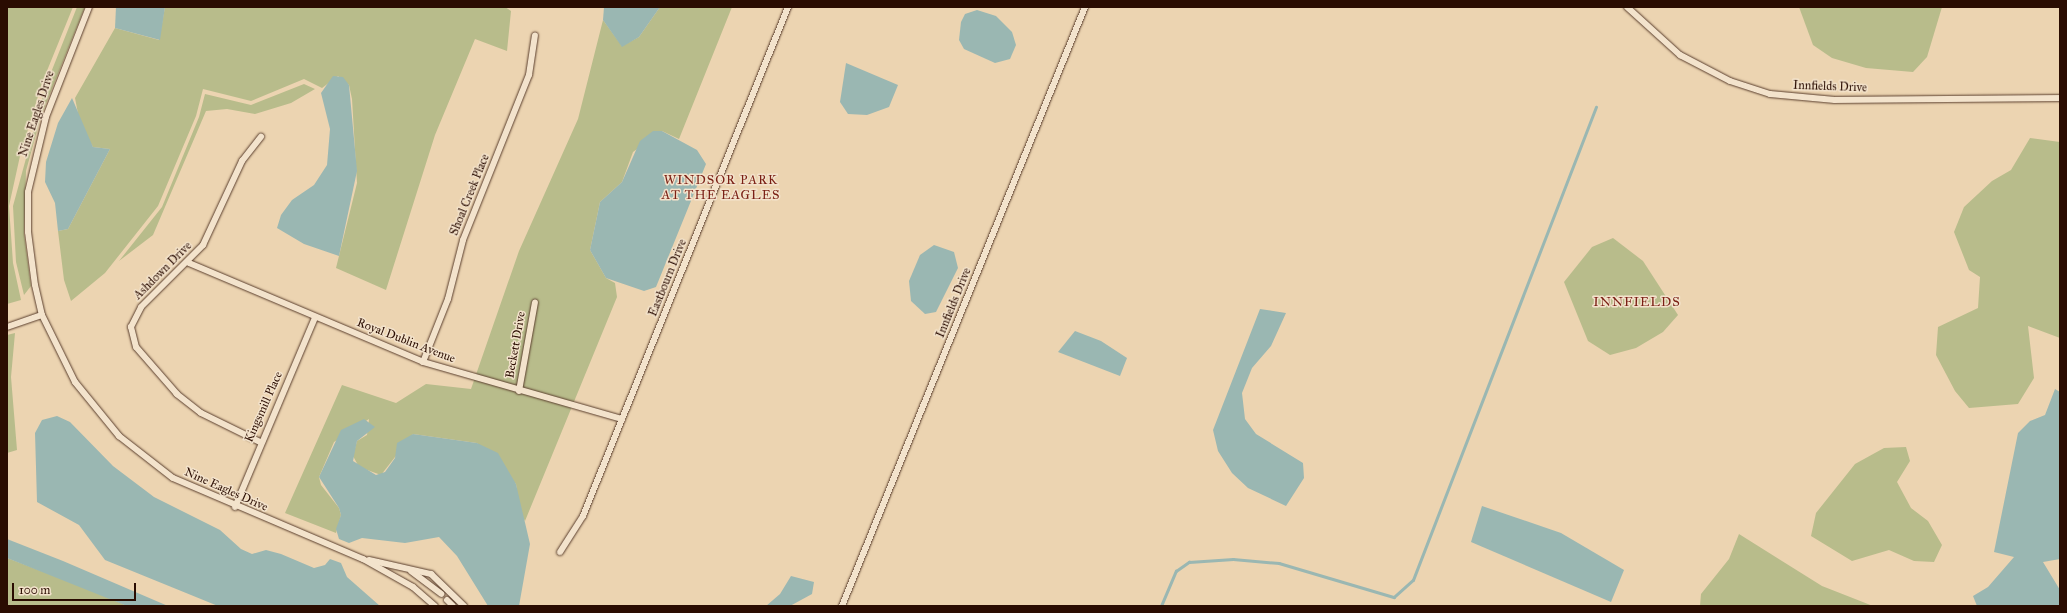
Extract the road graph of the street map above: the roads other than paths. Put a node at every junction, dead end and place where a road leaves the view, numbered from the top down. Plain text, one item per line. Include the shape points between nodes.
1 (89, 7) edge
2 (788, 7) edge
3 (1085, 7) edge
4 (1627, 7) edge
5 (535, 35) dead end
6 (2060, 98) edge
7 (261, 137) dead end
8 (189, 263) junction
9 (535, 302) dead end
10 (42, 315) junction
11 (315, 318) junction
12 (7, 327) edge
13 (423, 362) junction
14 (519, 391) junction
15 (622, 419) junction
16 (260, 442) junction
17 (235, 507) junction
18 (560, 552) dead end
19 (363, 559) junction
20 (406, 568) junction
21 (440, 594) dead end
22 (446, 600) dead end
23 (435, 606) edge
24 (453, 606) edge
25 (464, 606) edge
26 (842, 606) edge

1 - 10 street, Nine Eagles Drive via 46,117 31,172 30,252
2 - 15 street, Eastbourn Drive
3 - 26 street, Innfields Drive
4 - 6 street, Innfields Drive via 1680,55 1730,81 1770,94 1820,100
5 - 13 street, Shoal Creek Place via 529,75 464,240 448,299
7 - 8 street, Ashdown Drive via 242,160 204,245
8 - 11 street, Royal Dublin Avenue
8 - 16 street, Ashdown Drive via 141,307 131,327 133,340 177,394 201,413
9 - 14 street, Beckett Drive
10 - 12 street
10 - 17 street, Nine Eagles Drive via 75,382 119,436 173,478
11 - 13 street, Royal Dublin Avenue
11 - 16 street, Kingsmill Place
13 - 14 street, Royal Dublin Avenue
14 - 15 street, Royal Dublin Avenue
15 - 18 street, Eastbourn Drive via 583,516
16 - 17 street, Kingsmill Place
17 - 19 street, Nine Eagles Drive
19 - 20 street, Nine Eagles Drive
19 - 23 street, Nine Eagles Drive via 413,587
20 - 21 street, Nine Eagles Drive
20 - 25 street, Nine Eagles Drive via 442,581
22 - 24 street

